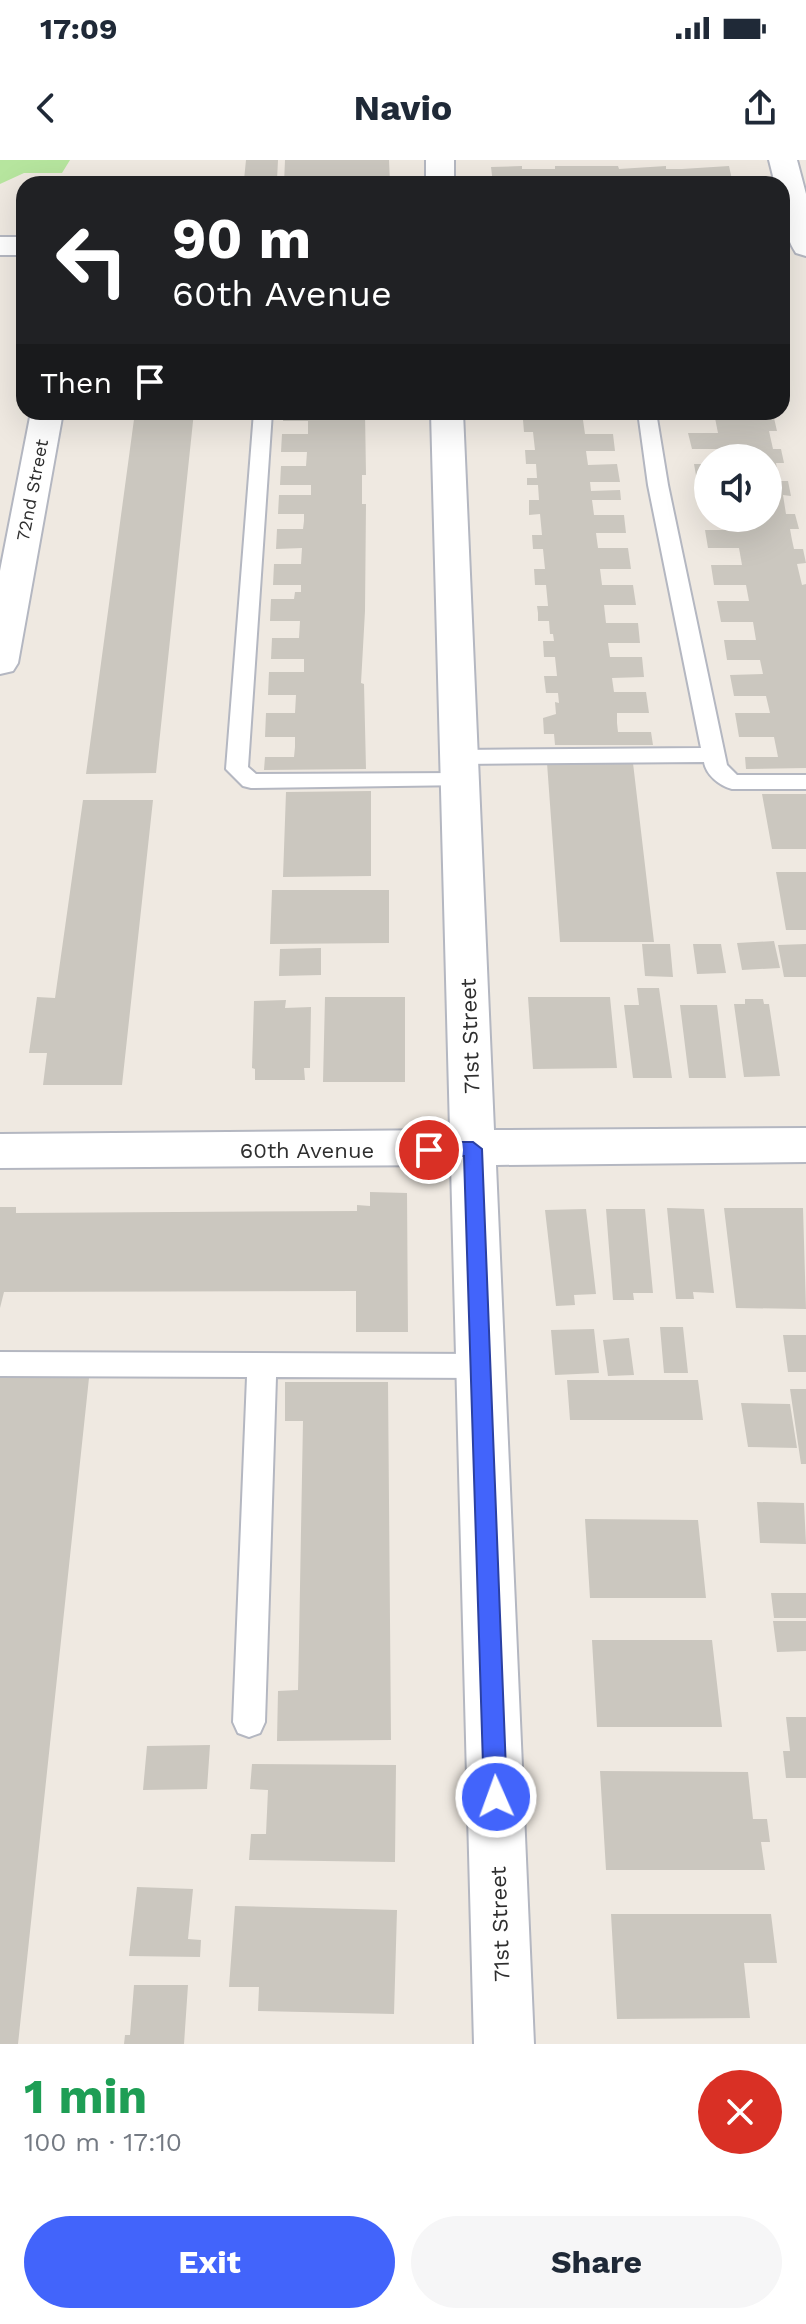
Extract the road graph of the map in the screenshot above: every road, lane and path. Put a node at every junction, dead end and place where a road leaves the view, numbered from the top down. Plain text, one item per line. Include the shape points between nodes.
1 (790, 186) edge
2 (806, 245) edge
3 (46, 420) edge
4 (262, 420) edge
5 (447, 420) edge
6 (648, 420) edge
7 (0, 663) edge
8 (713, 755) junction
9 (460, 769) junction
10 (806, 782) edge
11 (806, 1145) edge
12 (473, 1149) junction
13 (0, 1151) edge
14 (0, 1364) edge
15 (262, 1365) junction
16 (482, 1366) junction
17 (249, 1722) dead end
18 (504, 2044) edge

1 - 2 street
3 - 7 street, 72nd Street
4 - 9 lane via 237,769 251,781
5 - 9 street, 71st Street
6 - 8 lane
8 - 9 lane
8 - 10 lane via 716,768 732,782
9 - 12 street, 71st Street
11 - 12 street, 60th Avenue
12 - 13 street, 60th Avenue
12 - 16 street, 71st Street
14 - 15 lane
15 - 16 lane
15 - 17 lane
16 - 18 street, 71st Street

